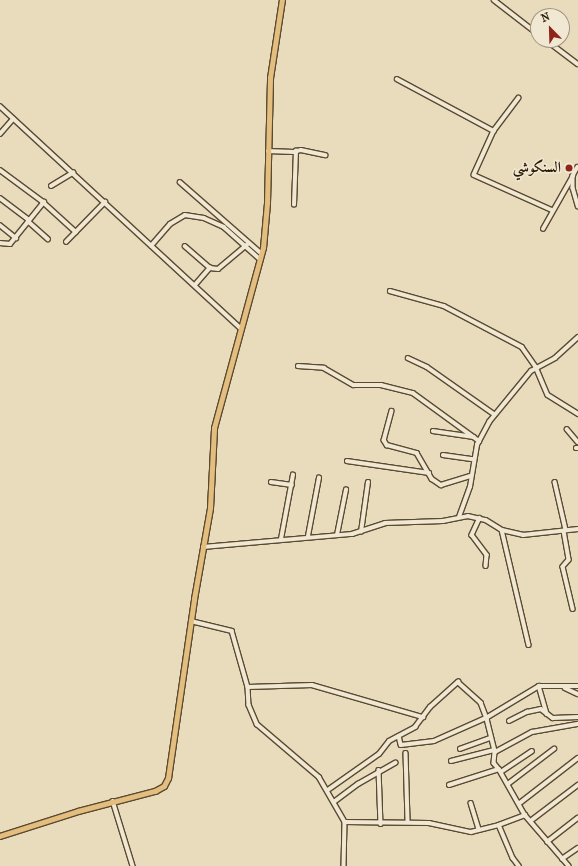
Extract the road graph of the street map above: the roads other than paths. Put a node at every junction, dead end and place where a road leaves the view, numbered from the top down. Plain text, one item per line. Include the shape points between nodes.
1 (282, 0) edge
2 (494, 0) edge
3 (530, 28) edge
4 (556, 48) edge
5 (577, 66) edge
6 (397, 79) dead end
7 (520, 98) dead end
8 (0, 106) edge
9 (13, 119) junction
10 (494, 131) junction
11 (0, 134) edge
12 (268, 151) junction
13 (296, 151) junction
14 (325, 155) dead end
15 (578, 167) edge
16 (0, 170) edge
17 (73, 173) junction
18 (574, 176) junction
19 (180, 182) dead end
20 (50, 186) dead end
21 (0, 198) edge
22 (44, 202) junction
23 (105, 202) junction
24 (294, 205) dead end
25 (578, 206) edge
26 (552, 210) junction
27 (28, 221) junction
28 (0, 225) edge
29 (543, 229) dead end
30 (76, 232) junction
31 (16, 238) junction
32 (48, 239) dead end
33 (66, 242) dead end
34 (0, 243) edge
35 (250, 244) junction
36 (152, 246) junction
37 (185, 246) dead end
38 (245, 246) junction
39 (261, 253) junction
40 (260, 259) junction
41 (210, 268) junction
42 (195, 286) junction
43 (390, 291) dead end
44 (242, 328) junction
45 (578, 337) edge
46 (408, 358) dead end
47 (298, 366) dead end
48 (536, 367) junction
49 (392, 411) dead end
50 (494, 414) junction
51 (578, 414) edge
52 (567, 429) dead end
53 (433, 431) dead end
54 (474, 437) junction
55 (479, 441) junction
56 (578, 442) edge
57 (443, 455) dead end
58 (473, 459) junction
59 (347, 461) dead end
60 (430, 473) junction
61 (293, 475) dead end
62 (472, 476) junction
63 (318, 478) dead end
64 (271, 482) dead end
65 (368, 482) dead end
66 (555, 482) dead end
67 (292, 485) junction
68 (346, 490) dead end
69 (459, 517) junction
70 (480, 518) junction
71 (578, 529) edge
72 (502, 530) junction
73 (565, 531) junction
74 (361, 532) junction
75 (337, 534) junction
76 (308, 536) junction
77 (281, 539) junction
78 (203, 547) junction
79 (486, 566) dead end
80 (573, 609) dead end
81 (191, 621) junction
82 (529, 645) dead end
83 (538, 686) junction
84 (578, 686) edge
85 (248, 687) junction
86 (564, 687) junction
87 (578, 694) edge
88 (548, 714) junction
89 (423, 717) junction
90 (578, 717) edge
91 (486, 718) junction
92 (509, 721) dead end
93 (578, 724) edge
94 (399, 736) junction
95 (490, 738) junction
96 (460, 749) dead end
97 (554, 749) dead end
98 (494, 751) junction
99 (532, 751) dead end
100 (406, 753) dead end
101 (578, 758) edge
102 (452, 761) dead end
103 (395, 762) dead end
104 (379, 770) junction
105 (500, 771) junction
106 (508, 784) junction
107 (449, 785) dead end
108 (578, 785) edge
109 (328, 790) junction
110 (113, 801) junction
111 (334, 802) junction
112 (471, 802) dead end
113 (520, 803) junction
114 (525, 815) junction
115 (578, 818) edge
116 (532, 820) junction
117 (345, 822) junction
118 (408, 822) junction
119 (381, 824) junction
120 (499, 825) junction
121 (479, 830) junction
122 (0, 836) edge
123 (547, 842) junction
124 (578, 848) edge
125 (562, 859) junction
126 (133, 866) edge
127 (344, 866) edge
128 (519, 866) edge
129 (569, 866) edge

1 - 12 main road via 270,78
2 - 3 street
4 - 5 street
6 - 10 street
7 - 10 street
8 - 9 street
9 - 11 street
9 - 17 street
10 - 26 street via 474,175
12 - 13 street
12 - 39 main road via 267,204
13 - 14 street
13 - 24 street
15 - 18 street
16 - 22 street
17 - 20 street
17 - 23 street
18 - 25 street via 574,196
18 - 26 street
19 - 35 street
21 - 27 street
22 - 27 street
22 - 30 street
23 - 30 street
23 - 36 street
26 - 29 street
27 - 31 street
27 - 32 street
28 - 31 street
30 - 33 street
31 - 34 street via 7,246
35 - 38 street
35 - 39 street
36 - 38 street via 170,224 185,215 216,222
36 - 42 street
37 - 41 street
38 - 40 street
38 - 41 street via 221,267
39 - 40 main road
40 - 44 main road
41 - 42 street
42 - 44 street
43 - 48 street via 458,312 522,348
44 - 78 main road via 214,428 213,484
45 - 48 street via 555,358
46 - 50 street via 427,367
47 - 54 street via 324,368 354,385 381,385 413,393
48 - 50 street
48 - 51 street via 548,395
49 - 60 street via 384,440 390,446 417,453
50 - 55 street
52 - 56 street
53 - 54 street
54 - 55 street
55 - 58 street
57 - 58 street
58 - 62 street
59 - 60 street
60 - 62 street via 432,479 441,485
61 - 67 street
62 - 69 street via 465,505
63 - 76 street
64 - 67 street
65 - 74 street
66 - 73 street
67 - 77 street
68 - 75 street
69 - 70 street
69 - 74 street via 443,521 385,523
70 - 72 street via 496,524
70 - 79 street via 472,535 487,555
71 - 73 street
72 - 73 street via 532,535
72 - 82 street
73 - 80 street via 569,560 563,568
74 - 75 street
75 - 76 street
76 - 77 street
77 - 78 street
78 - 81 main road
81 - 85 street via 232,631
81 - 110 main road via 168,778 164,786 155,791
83 - 86 street
83 - 88 street
83 - 91 street
84 - 86 street
85 - 89 street via 312,685
85 - 109 street via 249,705 257,724 319,777
86 - 87 street
88 - 90 street via 553,718
88 - 92 street via 541,709 527,712
89 - 91 street via 458,682 481,703
89 - 94 street via 415,727
91 - 94 street via 434,741 401,745
91 - 95 street
93 - 98 street via 532,732
94 - 109 street via 389,741 379,754
95 - 96 street
95 - 98 street
97 - 106 street
98 - 102 street
98 - 105 street via 494,763
99 - 105 street
100 - 118 street
101 - 113 street
103 - 104 street
104 - 111 street
104 - 119 street
105 - 106 street
105 - 107 street
106 - 113 street
108 - 116 street
109 - 111 street
110 - 122 main road
110 - 126 street
111 - 117 street
112 - 121 street
113 - 114 street
114 - 116 street
114 - 120 street
115 - 123 street
116 - 123 street
117 - 119 street
117 - 127 street
118 - 119 street
118 - 121 street via 429,823 471,832
120 - 121 street
120 - 128 street via 512,858
123 - 125 street
124 - 125 street
125 - 129 street

